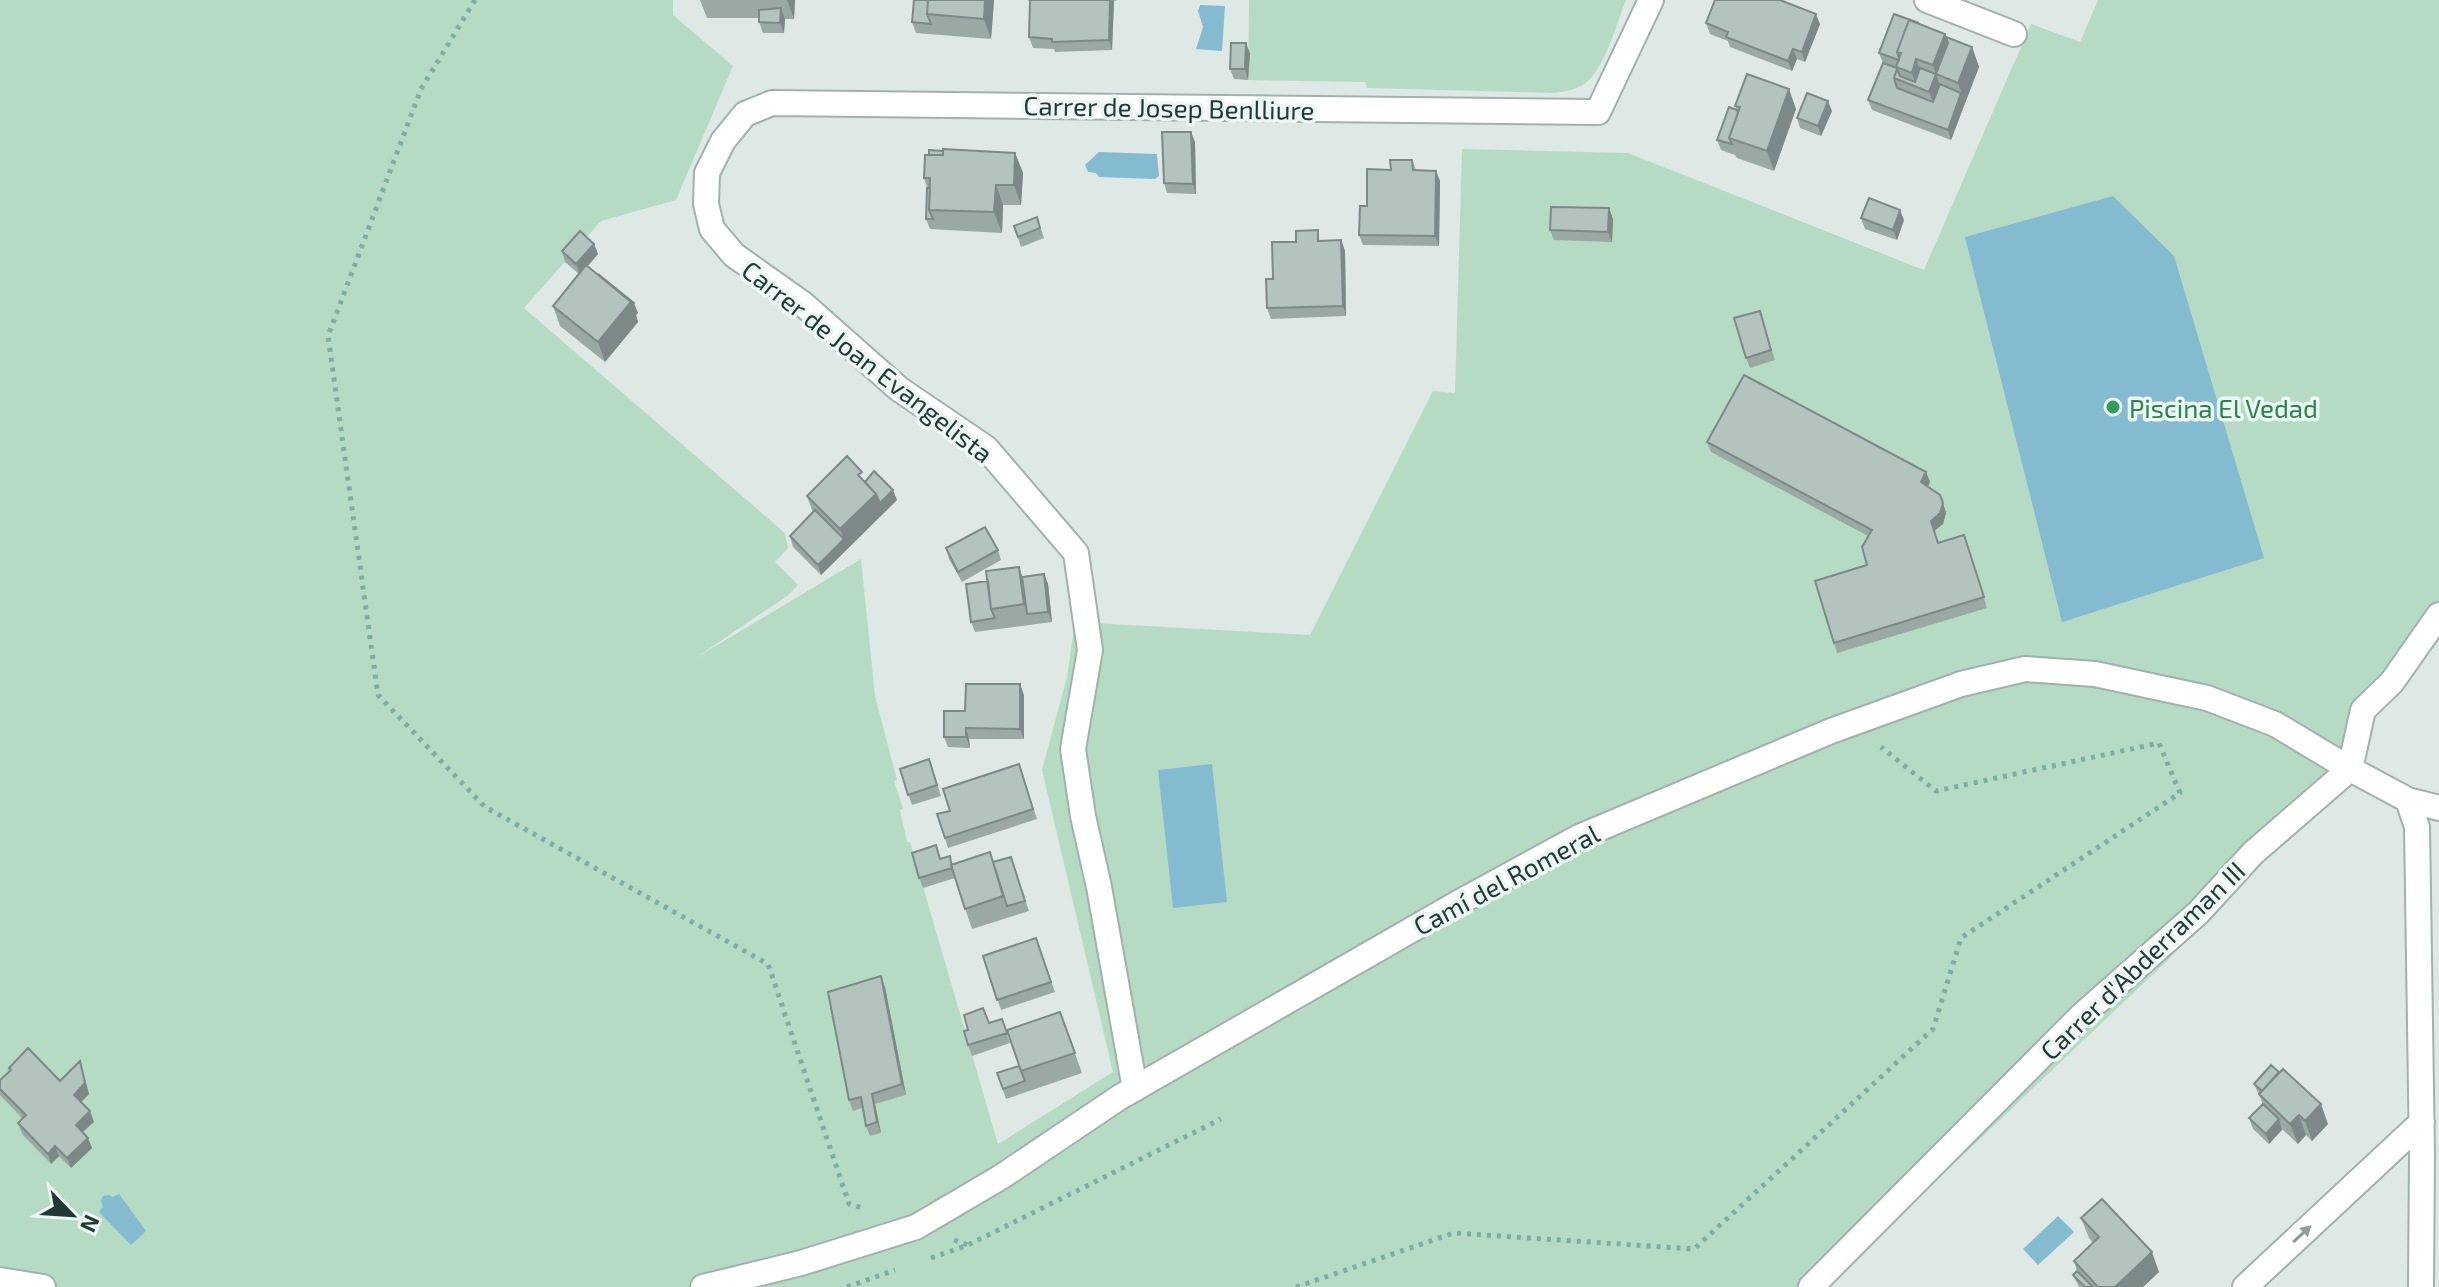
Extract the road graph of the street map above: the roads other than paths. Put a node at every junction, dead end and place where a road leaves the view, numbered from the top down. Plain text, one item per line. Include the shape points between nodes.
1 (1651, 0) edge
2 (1927, 0) edge
3 (2014, 34) dead end
4 (712, 229) joint
5 (2439, 615) edge
6 (2350, 769) junction
7 (2408, 800) junction
8 (2439, 808) edge
9 (1135, 1089) junction
10 (2422, 1122) junction
11 (0, 1280) edge
12 (43, 1287) edge
13 (703, 1287) edge
14 (1811, 1287) edge
15 (2245, 1287) edge
16 (2421, 1287) edge

1 - 4 street, Carrer de Josep Benlliure via 1598,112 772,103 745,114 707,173
2 - 3 street
4 - 9 street, Carrer de Joan Evangelista via 734,255 803,304 899,389 986,448 1076,553 1090,650 1073,749
5 - 6 street via 2392,682 2363,710
6 - 7 street, Camí del Romeral
6 - 9 street, Camí del Romeral via 2275,724 2207,698 2095,674 2025,669 1961,684 1579,837
6 - 14 street, Carrer d'Abderraman III via 2081,1016
7 - 8 street, Camí del Romeral
7 - 10 street via 2417,827
9 - 13 street, Camí del Romeral via 916,1227
15 -> 10 street
10 - 16 street
11 - 12 street

